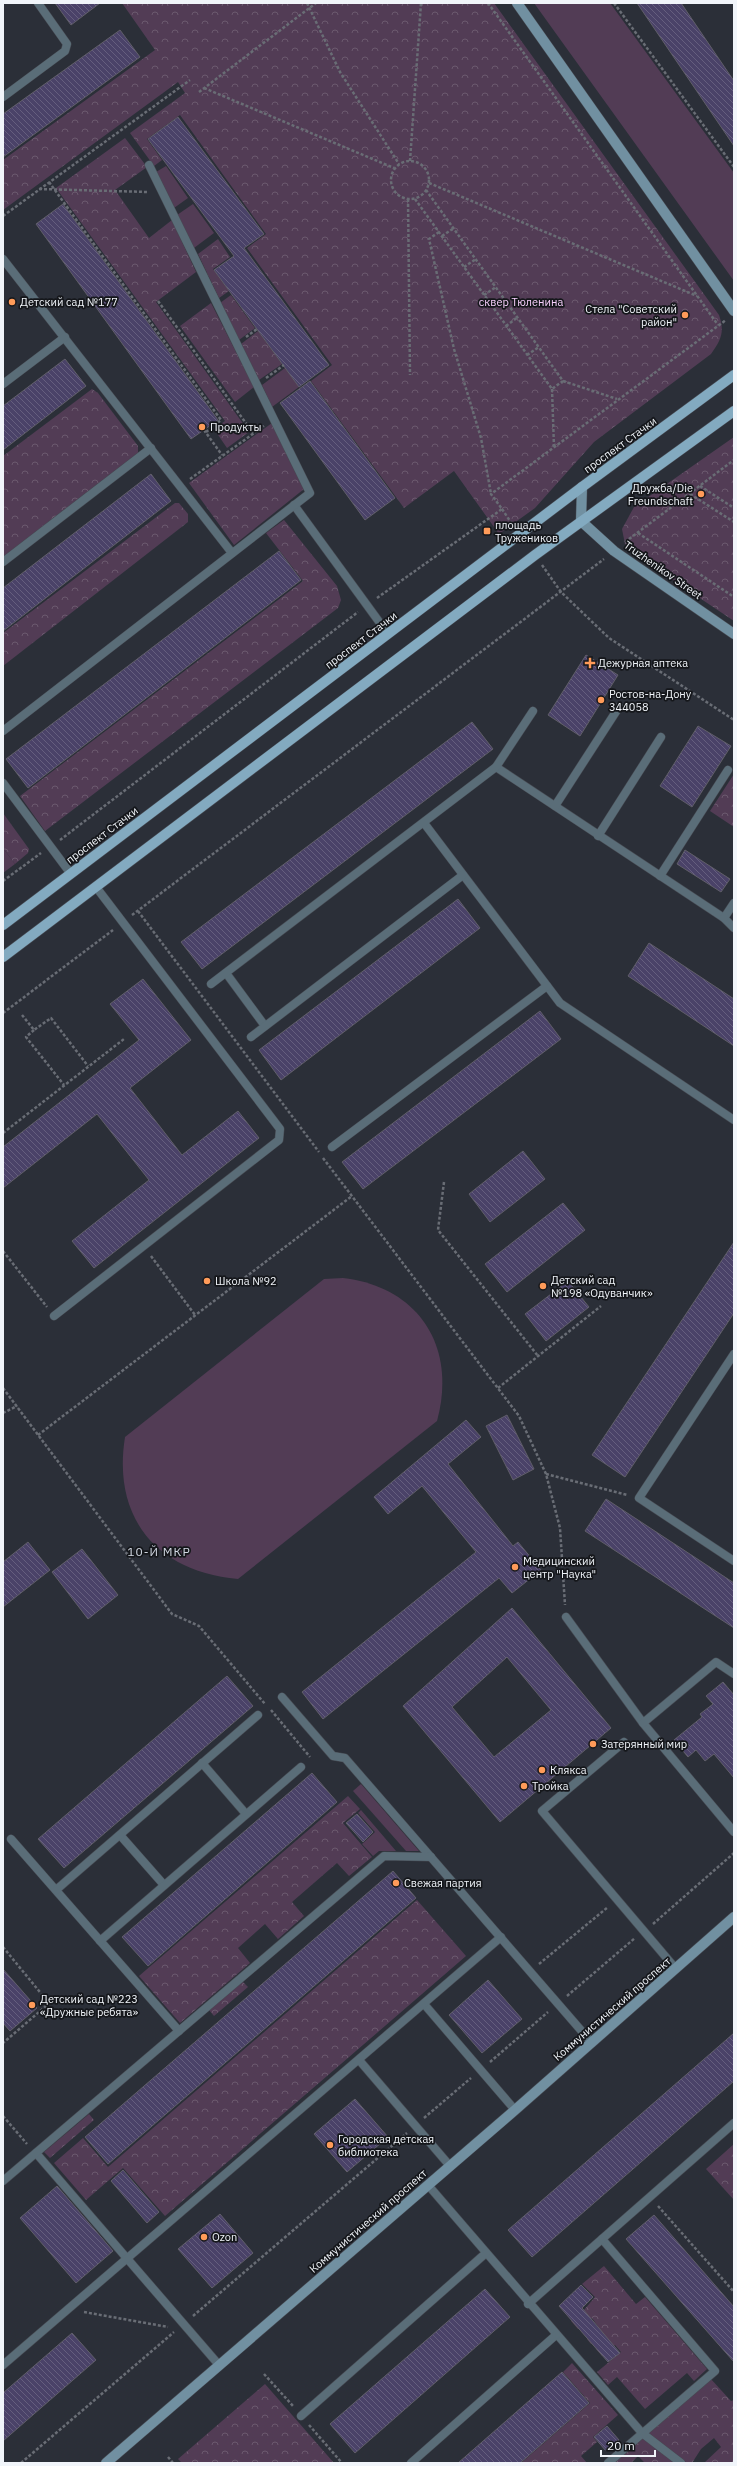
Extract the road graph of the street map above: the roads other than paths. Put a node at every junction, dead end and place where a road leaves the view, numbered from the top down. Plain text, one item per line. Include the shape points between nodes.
1 (38, 3) edge
2 (518, 3) edge
3 (3, 97) edge
4 (149, 165) dead end
5 (3, 259) edge
6 (734, 312) edge
7 (65, 337) junction
8 (734, 375) edge
9 (3, 384) edge
10 (734, 411) edge
11 (151, 448) junction
12 (582, 487) junction
13 (294, 506) junction
14 (581, 521) junction
15 (232, 554) junction
16 (3, 562) edge
17 (388, 634) junction
18 (734, 634) edge
19 (619, 707) dead end
20 (533, 711) dead end
21 (3, 731) edge
22 (661, 738) dead end
23 (496, 767) junction
24 (728, 770) dead end
25 (3, 783) edge
26 (555, 806) junction
27 (424, 823) junction
28 (598, 836) junction
29 (71, 874) junction
30 (463, 875) junction
31 (660, 876) junction
32 (96, 886) junction
33 (734, 903) edge
34 (724, 918) junction
35 (3, 925) edge
36 (734, 928) edge
37 (3, 957) edge
38 (226, 973) junction
39 (211, 984) dead end
40 (547, 986) junction
41 (265, 1026) junction
42 (251, 1037) dead end
43 (734, 1120) edge
44 (332, 1147) dead end
45 (54, 1316) road end
46 (734, 1354) edge
47 (734, 1561) edge
48 (566, 1617) road end
49 (734, 1674) edge
50 (282, 1697) dead end
51 (258, 1715) dead end
52 (643, 1723) junction
53 (624, 1742) dead end
54 (202, 1763) junction
55 (301, 1767) road end
56 (246, 1814) junction
57 (734, 1832) edge
58 (120, 1835) junction
59 (11, 1839) dead end
60 (431, 1856) junction
61 (164, 1885) junction
62 (56, 1890) junction
63 (734, 1917) edge
64 (501, 1937) junction
65 (100, 1941) junction
66 (676, 1969) junction
67 (424, 2004) junction
68 (179, 2031) junction
69 (592, 2043) junction
70 (359, 2060) junction
71 (515, 2110) junction
72 (734, 2123) edge
73 (36, 2153) junction
74 (450, 2166) junction
75 (3, 2181) edge
76 (428, 2185) junction
77 (602, 2239) junction
78 (486, 2253) junction
79 (127, 2258) junction
80 (528, 2304) junction
81 (556, 2335) junction
82 (3, 2365) edge
83 (219, 2365) junction
84 (300, 2416) road end
85 (642, 2433) junction
86 (106, 2463) edge
87 (411, 2463) edge
88 (608, 2463) edge
89 (681, 2463) edge

1 - 3 lane via 67,44 65,51
2 - 6 main road
4 - 13 lane via 310,493
5 - 7 lane
7 - 9 lane
7 - 11 lane
8 - 12 main road, проспект Стачки
10 - 14 main road
11 - 15 lane
11 - 16 lane
12 - 14 main road
12 - 17 main road, проспект Стачки
13 - 15 lane
13 - 17 lane
14 - 18 main road, Truzhenikov Street via 614,551
14 - 32 main road
15 - 21 lane
17 - 29 main road, проспект Стачки
19 - 26 lane
20 - 23 lane
22 - 28 lane
23 - 26 lane
23 - 27 lane
24 - 31 lane
25 - 29 lane
26 - 28 lane
27 - 30 lane
27 - 38 lane
28 - 31 lane
29 - 35 main road, проспект Стачки
30 - 40 lane
30 - 41 lane
31 - 34 lane
32 - 37 main road
32 - 45 lane via 280,1129 279,1140
33 - 34 lane
34 - 36 lane
38 - 39 lane
38 - 41 lane
40 - 43 lane via 560,1003
40 - 44 lane
41 - 42 lane
46 - 47 lane via 639,1498
48 - 52 lane
49 - 52 lane via 716,1662
50 - 60 lane via 333,1756 345,1758
51 - 54 lane
52 - 57 lane
53 - 66 lane via 542,1811
54 - 56 lane
54 - 58 lane
55 - 56 lane
56 - 61 lane
58 - 61 lane
58 - 62 lane
59 - 62 lane
60 - 64 lane
60 - 68 lane via 384,1856
61 - 65 lane
62 - 65 lane
63 - 66 main road, Коммунистический проспект
64 - 67 lane
64 - 69 lane
65 - 68 lane
66 - 69 main road, Коммунистический проспект
67 - 70 lane
67 - 71 lane
68 - 73 lane
69 - 71 main road, Коммунистический проспект
70 - 74 lane
70 - 79 lane
71 - 74 main road, Коммунистический проспект
72 - 77 lane
73 - 75 lane
73 - 79 lane
74 - 76 main road, Коммунистический проспект
76 - 78 lane
76 - 83 main road, Коммунистический проспект
77 - 80 lane
77 - 85 lane via 715,2371
78 - 80 lane
78 - 84 lane
79 - 82 lane
79 - 83 lane
80 - 81 lane
81 - 85 lane
81 - 87 lane
83 - 86 main road, Коммунистический проспект
85 - 88 lane
85 - 89 lane

